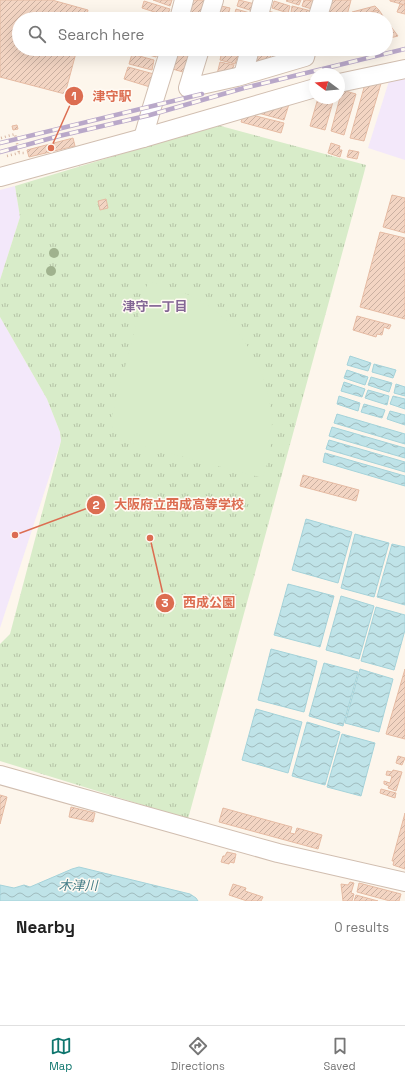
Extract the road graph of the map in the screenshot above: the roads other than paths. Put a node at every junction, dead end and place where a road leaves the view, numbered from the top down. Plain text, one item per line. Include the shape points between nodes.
1 (184, 0) edge
2 (214, 0) edge
3 (263, 0) edge
4 (323, 0) edge
5 (181, 12) edge
6 (210, 12) edge
7 (260, 12) edge
8 (319, 12) edge
9 (168, 56) edge
10 (198, 56) edge
11 (248, 56) edge
12 (305, 56) edge
13 (405, 69) edge
14 (243, 75) junction
15 (345, 82) edge
16 (309, 90) edge
17 (143, 138) junction
18 (0, 177) edge
19 (0, 775) edge
20 (405, 882) edge

1 - 5 street
2 - 6 street
3 - 7 street
4 - 8 street
9 - 17 street
10 - 14 street via 188,88
11 - 14 street
12 - 14 street
13 - 15 street
16 - 17 street
17 - 18 street
19 - 20 street via 271,851

